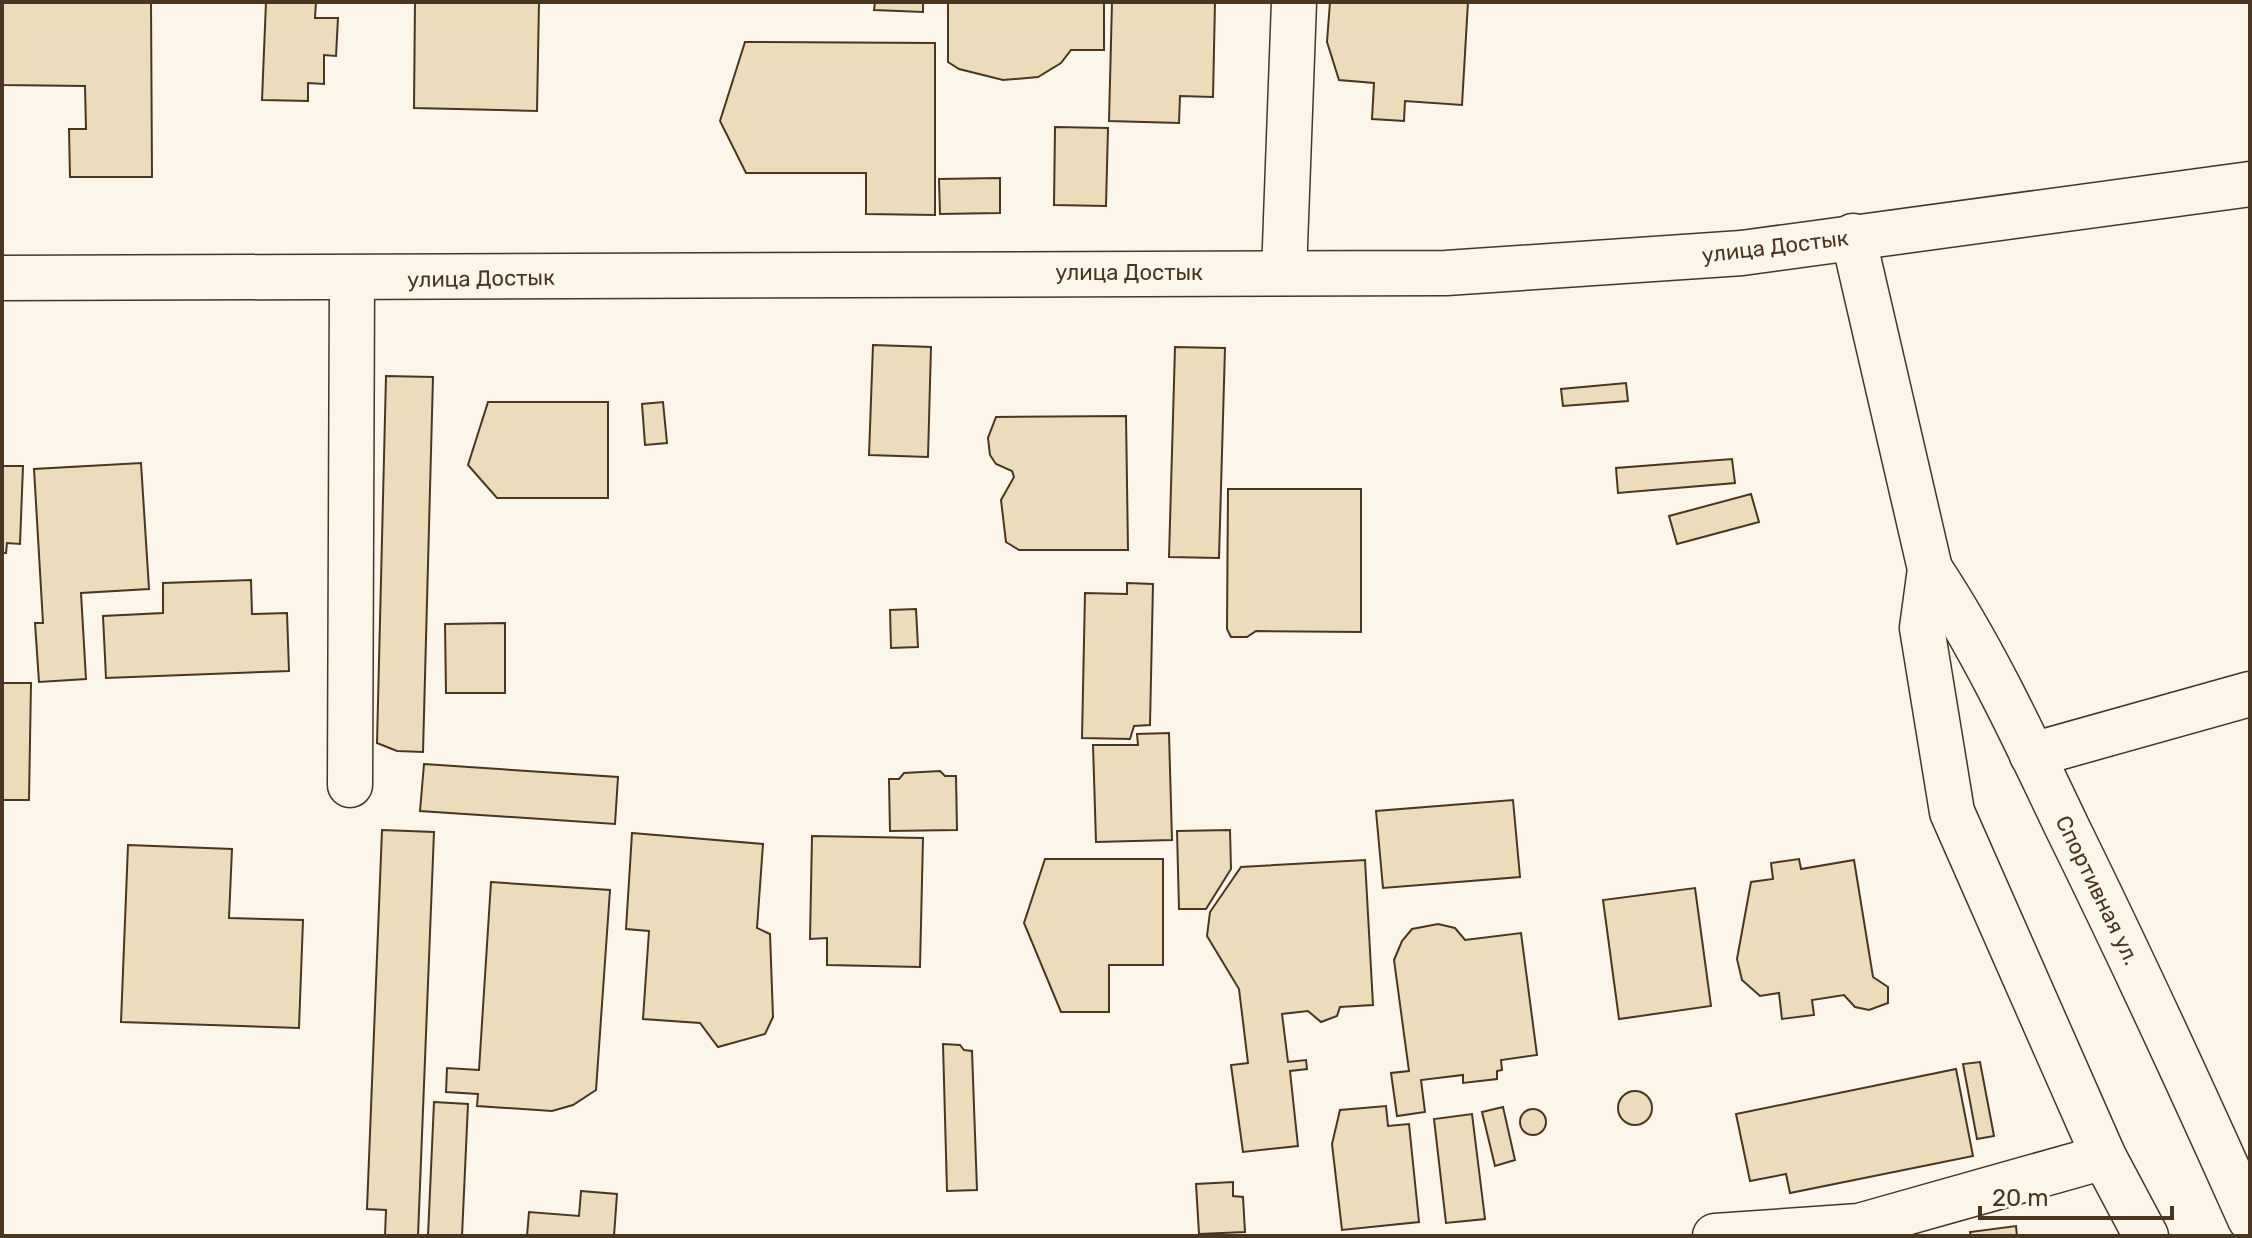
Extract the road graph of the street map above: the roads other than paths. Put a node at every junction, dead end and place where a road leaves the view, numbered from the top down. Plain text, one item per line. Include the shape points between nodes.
1 (1294, 2) edge
2 (2250, 184) edge
3 (1853, 236) junction
4 (1284, 273) junction
5 (2, 278) edge
6 (352, 279) junction
7 (1930, 569) junction
8 (2250, 694) edge
9 (2032, 755) junction
10 (350, 785) dead end
11 (2104, 1157) junction
12 (2250, 1219) edge
13 (1715, 1236) edge
14 (2146, 1236) edge

1 - 4 street
2 - 3 street, улица Достык
3 - 4 street, улица Достык via 1742,253 1446,273
3 - 7 street, Спортивная ул.
4 - 6 street, улица Достык
5 - 6 street, улица Достык
6 - 10 street
7 - 9 street, Спортивная ул. via 1970,630
7 - 11 street, Спортивная ул. via 1922,628 1952,812
8 - 9 street
9 - 12 street, Спортивная ул. via 2161,1019
11 - 13 street via 1859,1226
11 - 14 street, Спортивная ул.

